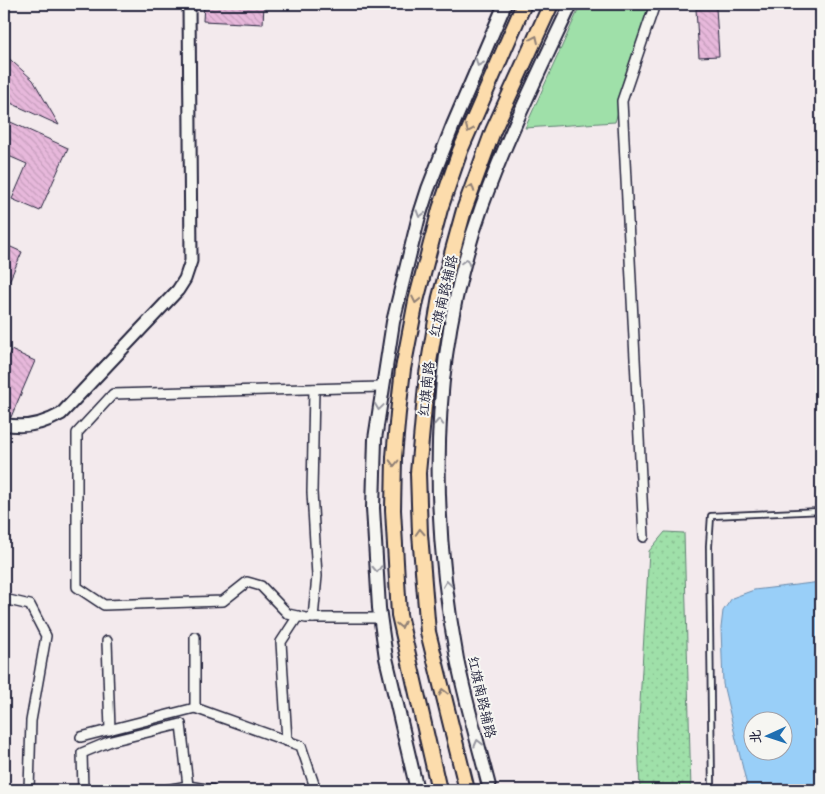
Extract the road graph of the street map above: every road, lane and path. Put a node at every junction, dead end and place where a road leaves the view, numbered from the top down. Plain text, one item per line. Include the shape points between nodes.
1 (189, 4) edge
2 (500, 4) edge
3 (505, 4) edge
4 (524, 4) edge
5 (551, 4) edge
6 (571, 4) edge
7 (655, 4) edge
8 (499, 18) junction
9 (382, 386) junction
10 (314, 388) junction
11 (4, 424) edge
12 (821, 511) edge
13 (644, 537) dead end
14 (4, 599) edge
15 (298, 616) junction
16 (313, 618) junction
17 (380, 618) junction
18 (195, 637) dead end
19 (107, 641) dead end
20 (195, 708) junction
21 (110, 730) junction
22 (81, 737) dead end
23 (287, 741) junction
24 (188, 786) junction
25 (29, 790) edge
26 (83, 790) edge
27 (166, 790) edge
28 (212, 790) edge
29 (316, 790) edge
30 (417, 790) edge
31 (439, 790) edge
32 (467, 790) edge
33 (490, 790) edge
34 (712, 790) edge

1 - 11 street via 191,261 185,279 61,414 36,425
2 - 8 main road
3 - 8 main road
4 -> 31 highway, 红旗南路 via 451,174 424,267 403,369 394,457 393,510 399,615
32 -> 5 highway, 红旗南路 via 428,632 418,473 427,374 432,337 466,202 493,131
33 -> 6 main road, 红旗南路辅路 via 458,660 446,580 439,490 440,401 451,323 481,208
7 - 13 street via 622,101
8 -> 9 main road via 446,141 421,212 393,322
9 - 10 street
9 -> 17 main road via 375,439 373,508
10 - 15 street via 113,394 77,433 77,587 104,606 223,601 247,582 261,586 288,614
10 - 16 street via 312,492 317,576
12 - 34 lane via 711,516
14 - 25 street via 30,605 46,636 31,721
15 - 16 street
15 - 23 street via 281,642
16 - 17 street
17 - 30 main road via 386,658
18 - 20 street
19 - 21 street
20 - 21 street
20 - 23 street
21 - 22 street
23 - 29 street via 301,746
24 - 26 street via 180,724 111,741 82,753
24 - 27 street
24 - 28 street

